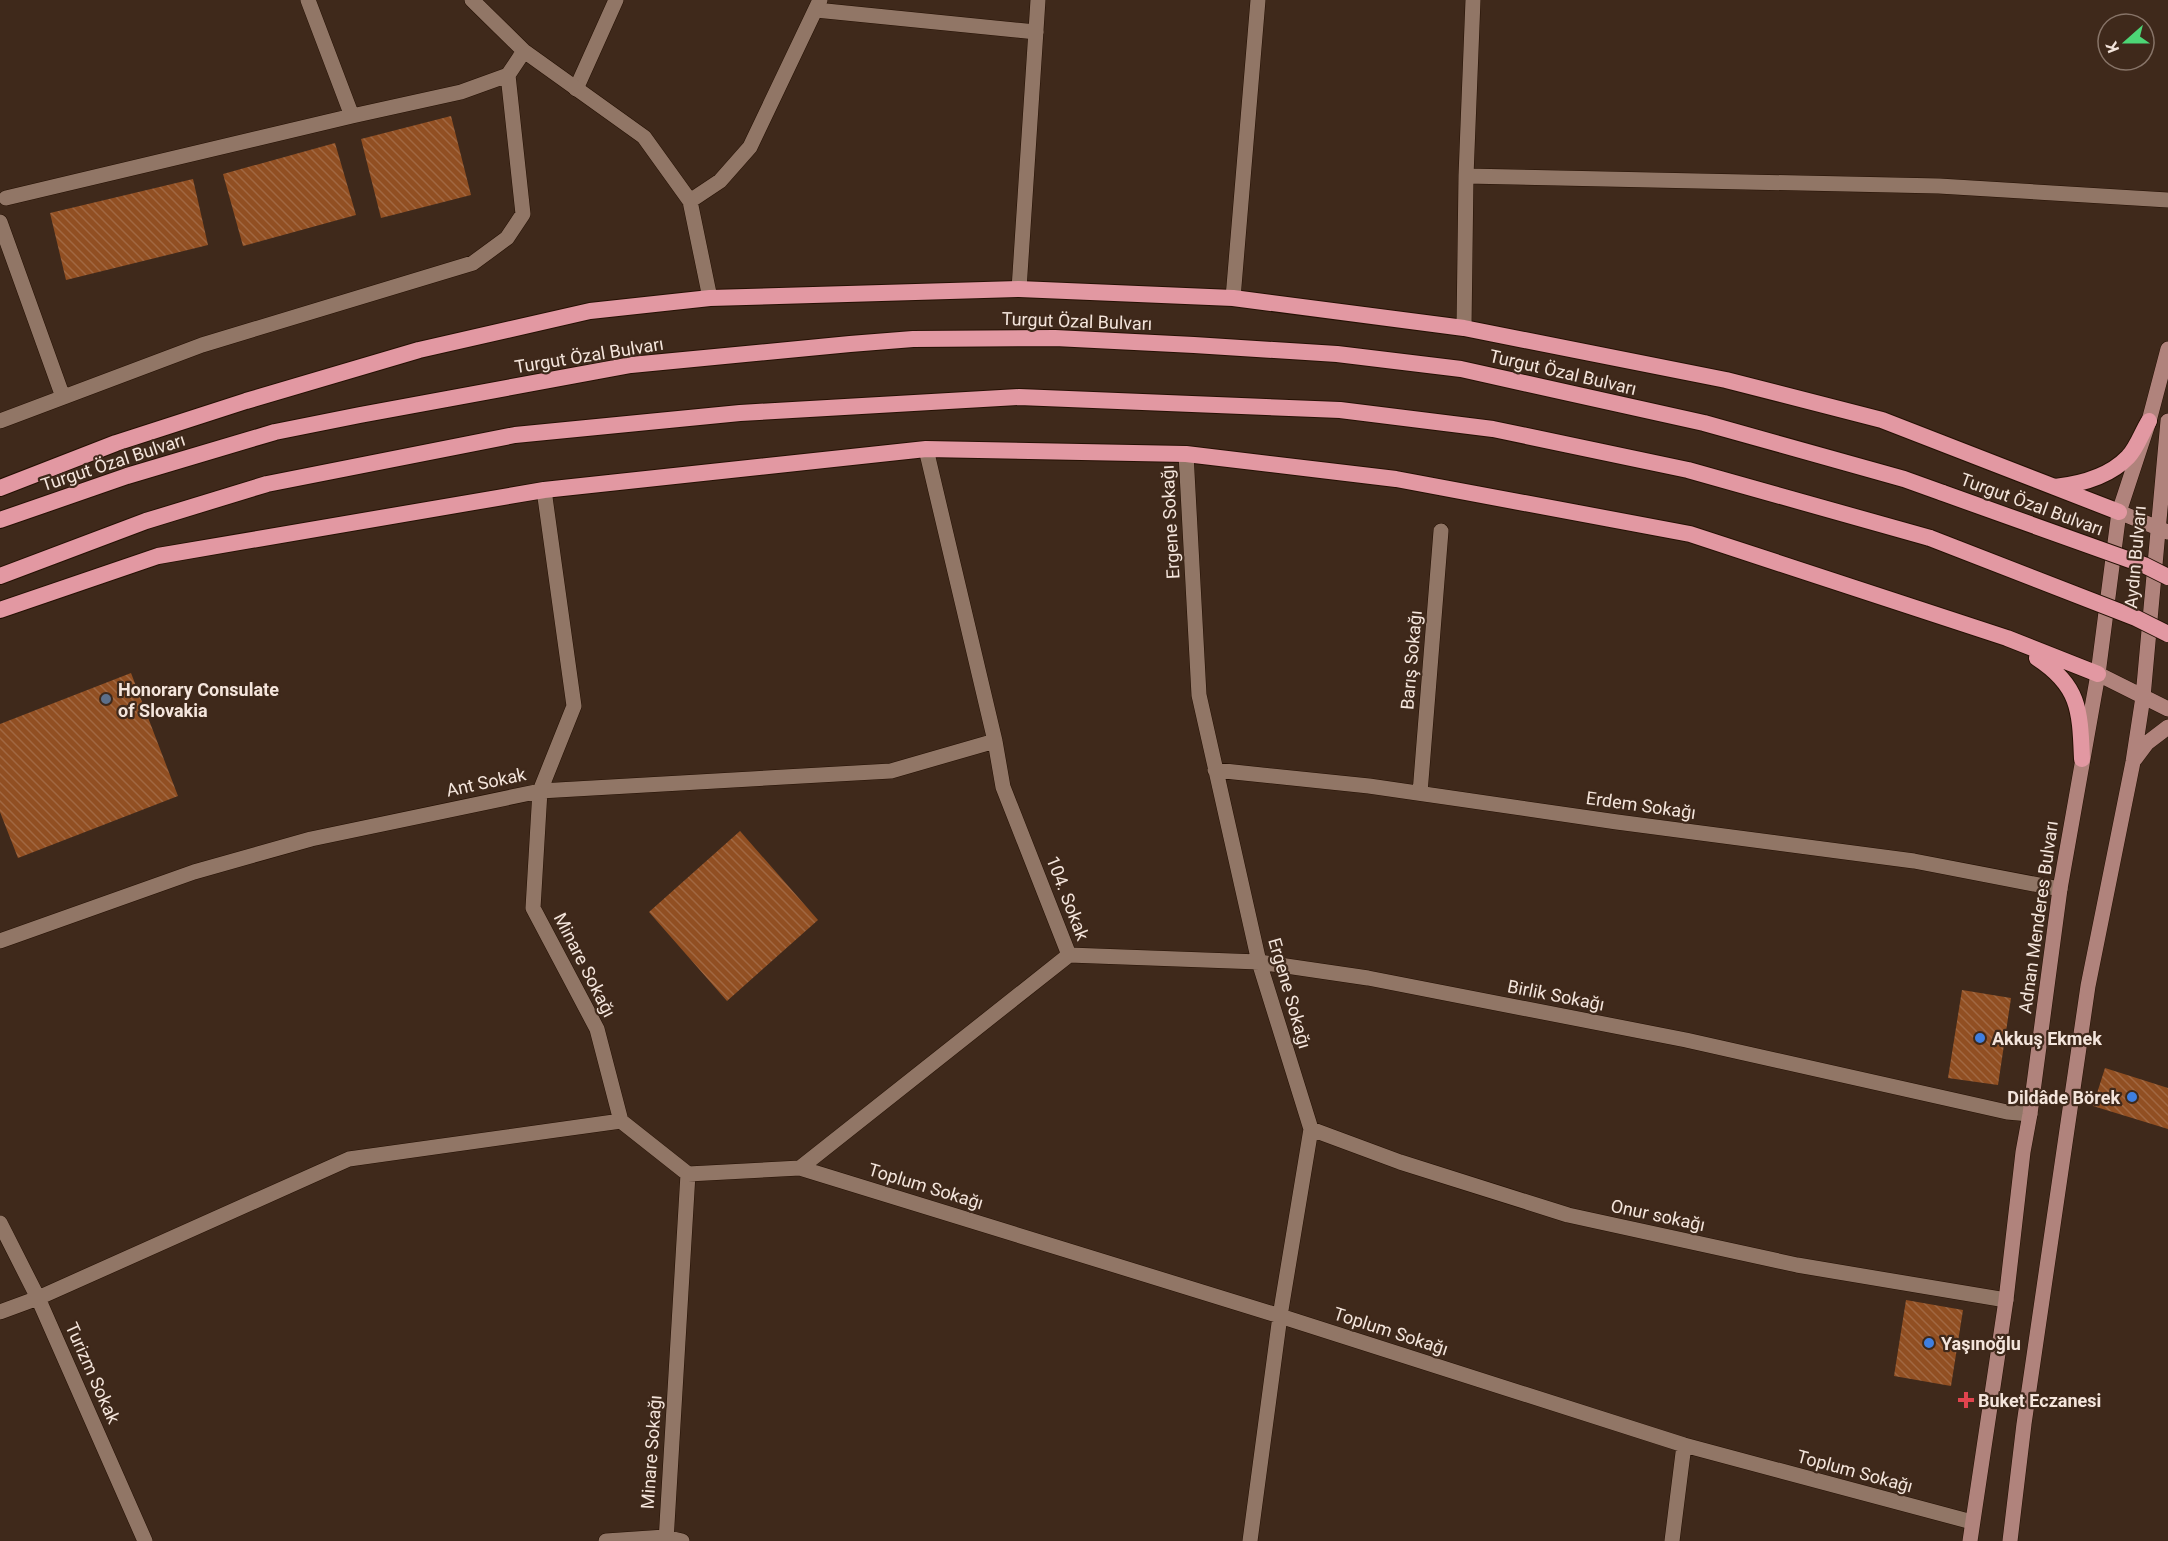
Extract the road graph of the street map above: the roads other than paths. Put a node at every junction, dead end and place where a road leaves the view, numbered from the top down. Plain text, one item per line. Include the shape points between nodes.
1 (308, 0) edge
2 (472, 0) edge
3 (616, 0) edge
4 (1038, 0) edge
5 (1258, 0) edge
6 (1473, 0) edge
7 (818, 5) edge
8 (1036, 32) junction
9 (524, 51) junction
10 (508, 75) junction
11 (576, 89) junction
12 (352, 116) junction
13 (1466, 176) junction
14 (6, 198) dead end
15 (2168, 200) edge
16 (690, 201) junction
17 (0, 222) edge
18 (1018, 289) junction
19 (710, 298) junction
20 (1233, 298) junction
21 (1464, 328) junction
22 (2168, 349) edge
23 (63, 398) junction
24 (0, 421) edge
25 (2149, 421) junction
26 (2168, 421) edge
27 (2168, 427) edge
28 (926, 449) junction
29 (1186, 454) junction
30 (2050, 487) junction
31 (0, 488) edge
32 (544, 490) junction
33 (2120, 512) junction
34 (0, 520) edge
35 (2162, 530) edge
36 (1441, 531) dead end
37 (0, 576) edge
38 (2168, 577) edge
39 (0, 610) edge
40 (2168, 634) edge
41 (2007, 638) junction
42 (2098, 674) junction
43 (2143, 697) junction
44 (2168, 709) edge
45 (2168, 727) edge
46 (995, 741) junction
47 (2082, 759) junction
48 (2133, 762) junction
49 (1215, 770) junction
50 (540, 790) junction
51 (1420, 793) junction
52 (2060, 889) junction
53 (0, 941) edge
54 (1069, 955) junction
55 (1259, 962) junction
56 (2030, 1114) junction
57 (621, 1121) junction
58 (1311, 1129) junction
59 (800, 1168) junction
60 (688, 1174) junction
61 (0, 1223) edge
62 (38, 1298) junction
63 (2006, 1300) junction
64 (0, 1312) edge
65 (1280, 1316) junction
66 (1684, 1445) junction
67 (1972, 1522) junction
68 (666, 1539) edge
69 (145, 1541) edge
70 (606, 1541) edge
71 (682, 1541) edge
72 (1250, 1541) edge
73 (1672, 1541) edge
74 (1970, 1541) edge
75 (2010, 1541) edge

1 - 12 street
2 - 9 street
3 - 11 street
4 - 8 street
5 - 20 street
6 - 13 street
7 - 8 street
7 - 16 street via 750,147 720,181
8 - 18 street
9 - 10 street
9 - 11 street
10 - 12 street via 461,92
10 - 23 street via 523,214 507,238 473,263 202,345
11 - 16 street via 644,137
12 - 14 street
13 - 15 street via 1939,186
13 - 21 street
16 - 19 street
17 - 23 street
18 - 19 highway
18 - 20 highway
19 - 31 highway via 590,311 419,350 116,442
20 - 21 highway
21 - 30 highway via 1726,380 1882,420
22 - 25 main road, Aydın Bulvarı
23 - 24 street
25 - 30 highway via 2128,457 2106,473 2076,485
25 - 33 main road, Aydın Bulvarı
26 - 27 main road, Aydın Bulvarı
27 - 35 main road, Aydın Bulvarı
28 - 29 highway
28 - 32 highway
28 - 46 street, 104. Sokak
29 - 41 highway via 1396,479 1690,534
29 - 49 street, Ergene Sokağı via 1199,694
30 - 33 highway
32 - 39 highway via 158,556
32 - 50 street, Minare Sokağı via 574,706
33 - 35 main road
33 - 42 main road, Adnan Menderes Bulvarı
34 - 38 highway, Turgut Özal Bulvarı, bridge via 127,476 275,432 631,365 913,339 1055,338 1336,354 1461,369 1704,423 1904,479
35 - 43 main road, Aydın Bulvarı
36 - 51 street, Barış Sokağı
37 - 40 highway, bridge via 146,521 267,484 515,435 740,413 1018,397 1340,410 1493,429 1688,470 1930,538
41 - 42 highway
41 - 47 highway via 2056,670 2073,692 2081,724
42 - 43 main road
42 - 47 main road, Adnan Menderes Bulvarı
43 - 44 main road
43 - 48 main road
45 - 48 main road via 2147,742
46 - 50 street, Ant Sokak via 891,771
46 - 54 street, 104. Sokak via 1003,787
47 - 52 main road, Adnan Menderes Bulvarı
48 - 75 main road via 2088,986
49 - 51 street, Erdem Sokağı
49 - 55 street, Ergene Sokağı
50 - 53 street, Ant Sokak via 311,839 194,872
50 - 57 street, Minare Sokağı via 533,908 597,1029
51 - 52 street, Erdem Sokağı via 1914,861
52 - 56 main road, Adnan Menderes Bulvarı
54 - 55 street, Birlik Sokağı
54 - 59 street, 104. Sokak
55 - 56 street, Birlik Sokağı via 1368,978 1686,1040
55 - 58 street, Ergene Sokağı
56 - 63 main road, Adnan Menderes Bulvarı
57 - 60 street
57 - 62 street via 349,1159
58 - 63 street, Onur sokağı via 1400,1162 1568,1215 1797,1265
58 - 65 street, Ergene Sokağı
59 - 60 street
59 - 65 street, Toplum Sokağı
60 - 68 street, Minare Sokağı
61 - 62 street, Turizm Sokak
62 - 64 street
62 - 69 street, Turizm Sokak
63 - 67 main road, Adnan Menderes Bulvarı
65 - 66 street, Toplum Sokağı
65 - 72 street, Ergene Sokağı
66 - 67 street, Toplum Sokağı
66 - 73 street
67 - 74 main road, Adnan Menderes Bulvarı
68 - 70 street
68 - 71 street

